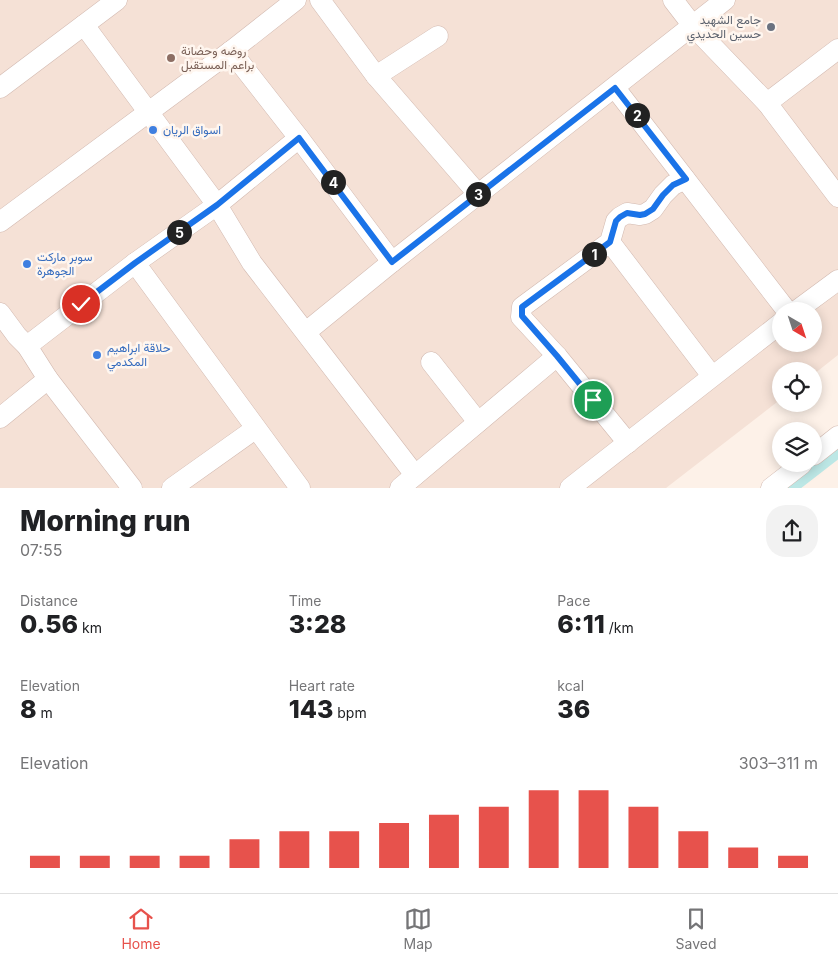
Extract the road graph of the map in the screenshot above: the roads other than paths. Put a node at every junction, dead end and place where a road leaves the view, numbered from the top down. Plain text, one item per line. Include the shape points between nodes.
1 (117, 0) edge
2 (296, 0) edge
3 (320, 0) edge
4 (673, 0) edge
5 (725, 0) edge
6 (84, 25) junction
7 (693, 26) junction
8 (438, 36) dead end
9 (838, 49) edge
10 (230, 51) junction
11 (376, 76) junction
12 (3, 80) edge
13 (615, 88) junction
14 (767, 104) junction
15 (147, 112) junction
16 (299, 138) junction
17 (686, 179) junction
18 (478, 194) junction
19 (838, 197) edge
20 (217, 205) junction
21 (0, 222) edge
22 (610, 242) junction
23 (392, 262) junction
24 (135, 263) junction
25 (838, 280) edge
26 (780, 302) edge
27 (808, 302) edge
28 (0, 313) edge
29 (772, 330) edge
30 (306, 332) junction
31 (27, 346) junction
32 (557, 356) junction
33 (432, 362) dead end
34 (712, 376) junction
35 (48, 379) junction
36 (0, 418) edge
37 (478, 422) junction
38 (255, 429) junction
39 (838, 436) edge
40 (628, 443) junction
41 (822, 449) edge
42 (792, 472) edge
43 (415, 475) junction
44 (132, 488) edge
45 (172, 488) edge
46 (300, 488) edge
47 (400, 488) edge
48 (570, 488) edge
49 (771, 488) edge

1 - 6 street
2 - 10 street
3 - 11 street
4 - 7 street
5 - 7 street
6 - 12 street
6 - 15 street
7 - 13 street
7 - 14 street
8 - 11 street
9 - 14 street
10 - 15 street
10 - 16 street
11 - 18 street
13 - 17 street
13 - 18 street
14 - 19 street
15 - 20 street
15 - 21 street
16 - 20 street
16 - 23 street
17 - 22 street via 673,185 645,214 627,213 620,217
17 - 26 street
18 - 23 street
20 - 24 street
20 - 30 street via 252,263
22 - 32 street via 522,307 522,316
22 - 34 street
23 - 30 street
24 - 31 street
24 - 38 street
25 - 27 street
28 - 31 street
29 - 34 street
30 - 43 street
31 - 35 street
32 - 37 street
32 - 40 street
33 - 37 street
34 - 40 street
35 - 36 street
35 - 44 street
37 - 43 street
38 - 45 street
38 - 46 street
39 - 41 street
40 - 48 street
42 - 49 street
43 - 47 street

